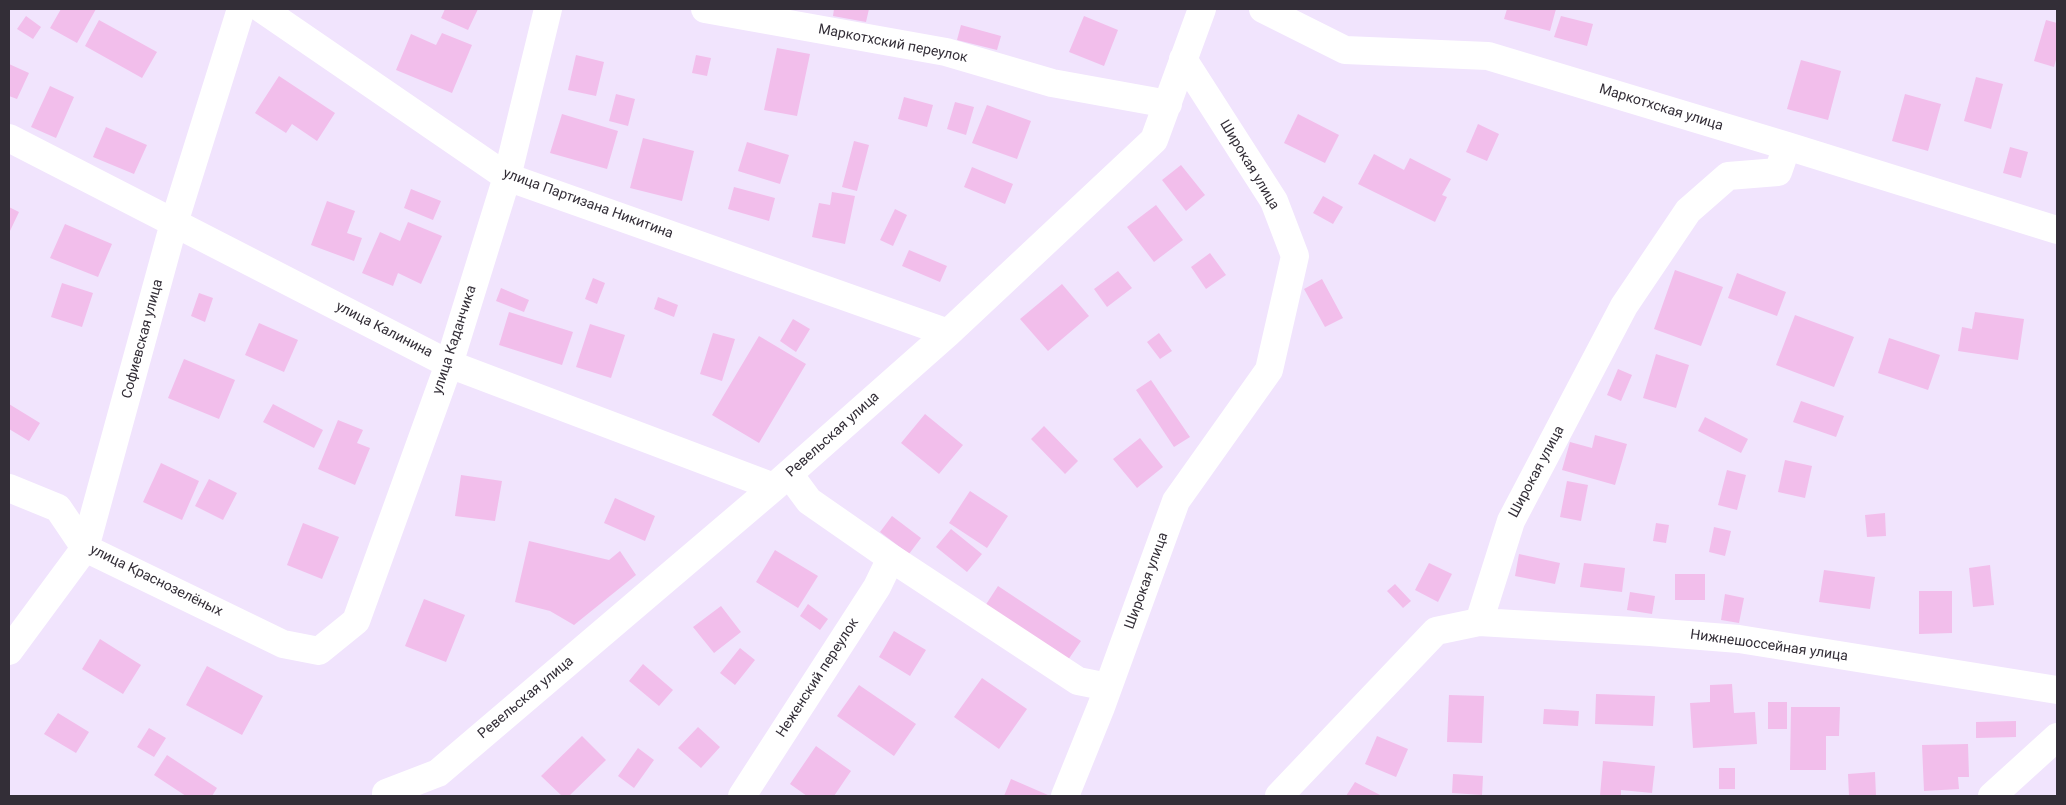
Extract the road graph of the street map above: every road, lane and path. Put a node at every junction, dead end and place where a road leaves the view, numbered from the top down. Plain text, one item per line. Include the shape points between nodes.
1 (241, 9) edge
2 (262, 9) edge
3 (548, 9) edge
4 (705, 9) edge
5 (1202, 9) edge
6 (1263, 9) edge
7 (1183, 60) junction
8 (1168, 104) junction
9 (9, 138) edge
10 (1787, 146) junction
11 (508, 177) junction
12 (174, 223) junction
13 (2057, 230) edge
14 (948, 333) junction
15 (449, 364) junction
16 (782, 481) junction
17 (9, 488) edge
18 (85, 548) junction
19 (891, 558) junction
20 (1479, 622) junction
21 (9, 650) edge
22 (320, 651) joint
23 (1108, 688) junction
24 (2057, 690) edge
25 (2057, 737) edge
26 (386, 795) edge
27 (742, 796) edge
28 (1065, 796) edge
29 (1279, 796) edge
30 (1992, 796) edge

1 - 12 street, Софиевская улица
2 - 11 street, улица Партизана Никитина
3 - 11 street, улица Каданчика
4 - 8 street, Маркотхский переулок via 946,52 1052,83
5 - 7 street, Ревельская улица
6 - 10 street, Маркотхская улица via 1345,50 1488,56
7 - 8 street, Ревельская улица
7 - 23 street, Широкая улица via 1274,201 1295,256 1269,370 1176,501
8 - 14 street, Ревельская улица via 1154,140
9 - 12 street, улица Калинина
10 - 13 street, Маркотхская улица
10 - 20 street, Широкая улица via 1778,172 1728,176 1688,211 1624,306 1511,521
11 - 14 street, улица Партизана Никитина
11 - 15 street, улица Каданчика
12 - 15 street, улица Калинина
12 - 18 street, Софиевская улица
14 - 16 street, Ревельская улица
15 - 16 street, улица Калинина
15 - 22 street, улица Каданчика via 356,621
16 - 19 street
16 - 26 street, Ревельская улица via 438,773
17 - 18 street, улица Краснозелёных via 58,508
18 - 21 street, Софиевская улица
18 - 22 street, улица Краснозелёных via 283,644
19 - 23 street via 1078,681
19 - 27 street, Неженский переулок via 877,587
20 - 24 street, Нижнешоссейная улица via 1739,639
20 - 29 street via 1436,631
23 - 28 street, Широкая улица
25 - 30 street

